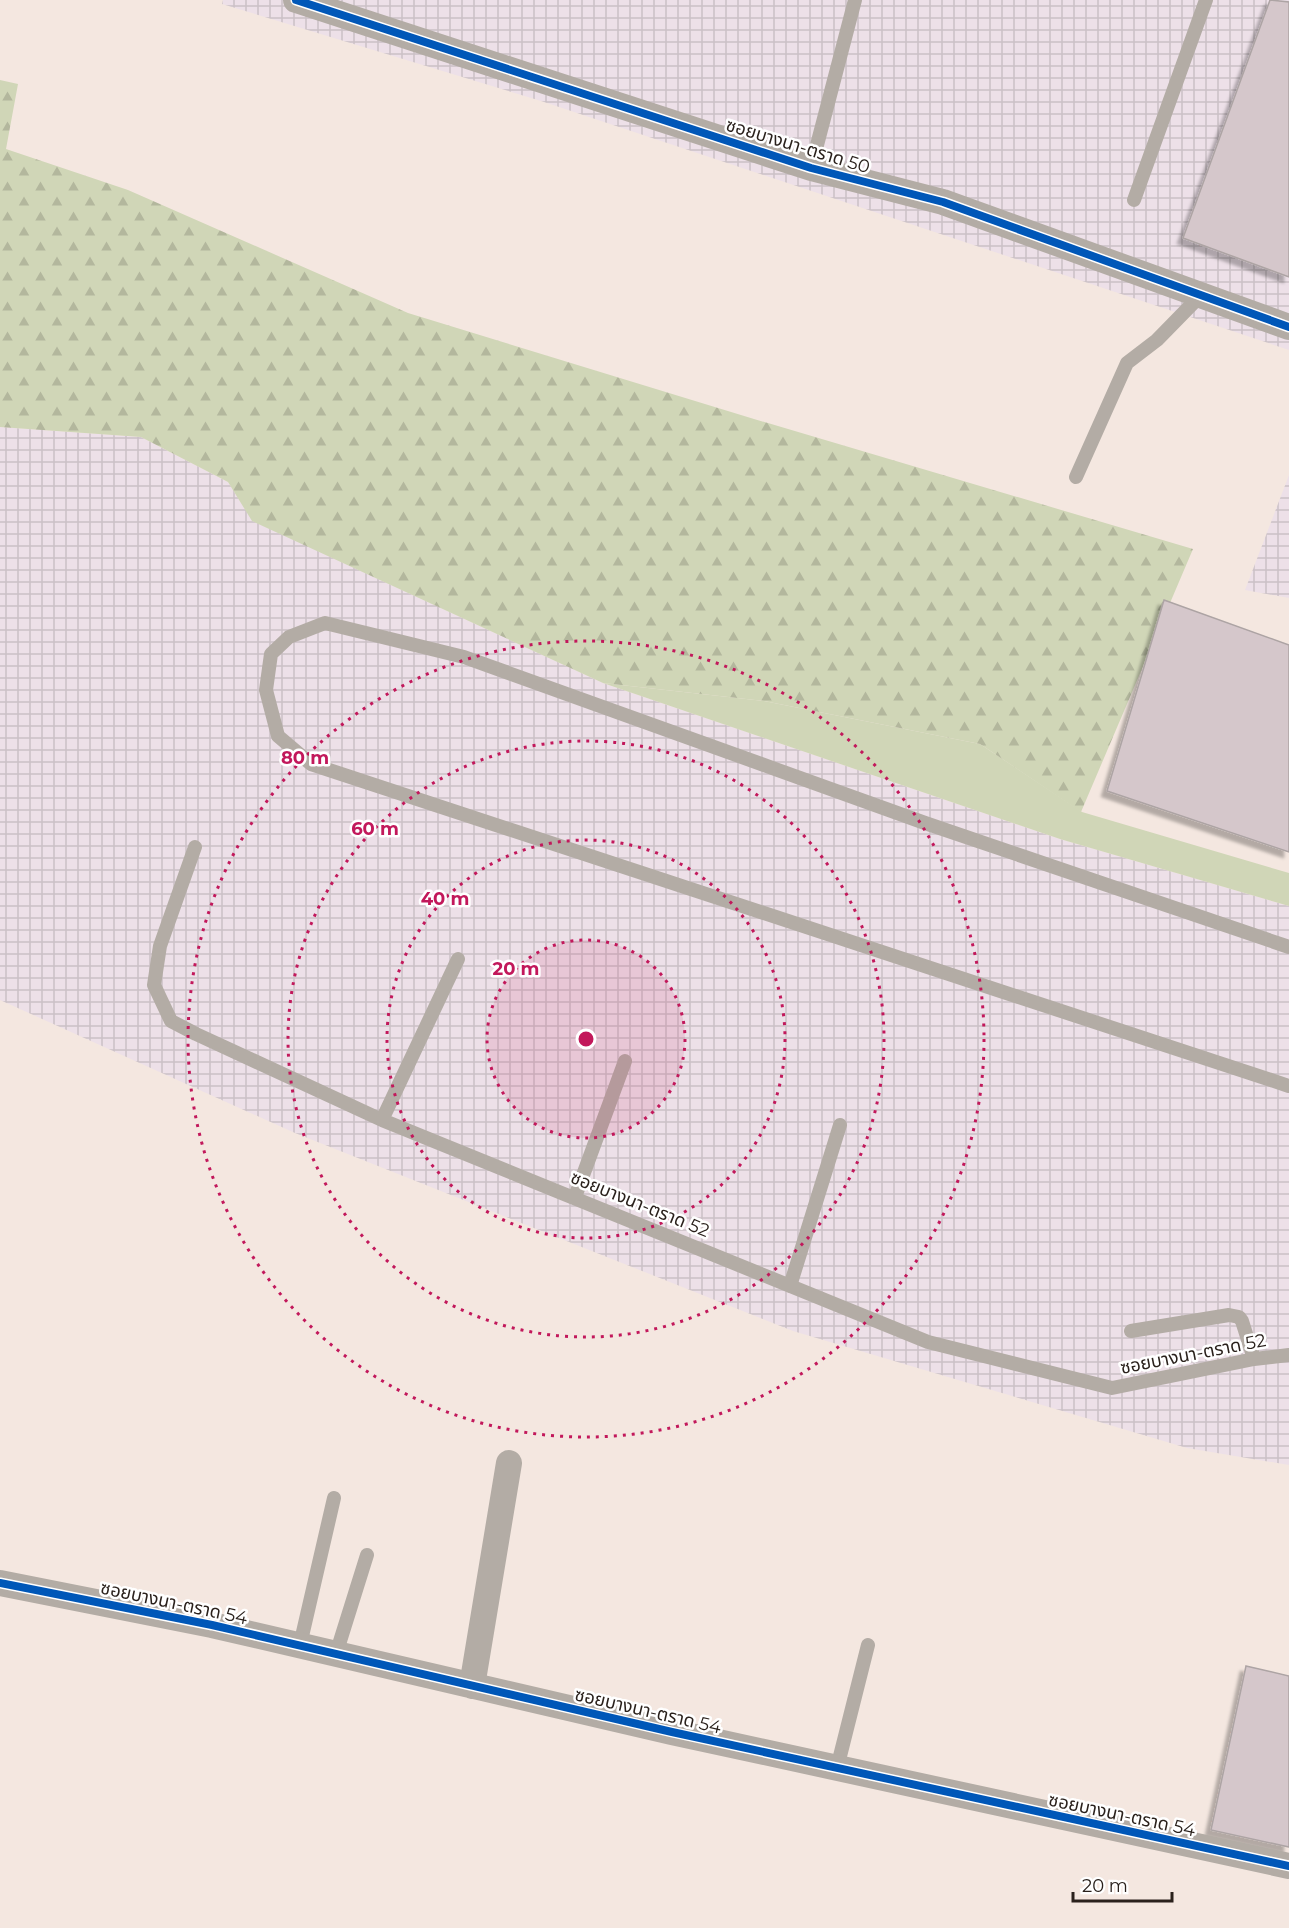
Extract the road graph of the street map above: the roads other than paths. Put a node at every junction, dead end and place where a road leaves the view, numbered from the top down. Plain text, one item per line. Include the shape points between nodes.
1 (296, 0) edge
2 (855, 0) edge
3 (1206, 0) edge
4 (811, 168) junction
5 (1134, 200) dead end
6 (1201, 295) junction
7 (1289, 327) edge
8 (1076, 477) dead end
9 (195, 847) dead end
10 (1289, 947) edge
11 (458, 959) dead end
12 (625, 1061) dead end
13 (1289, 1086) edge
14 (382, 1120) junction
15 (840, 1125) dead end
16 (575, 1197) junction
17 (790, 1286) junction
18 (1131, 1331) dead end
19 (1289, 1355) edge
20 (1254, 1359) junction
21 (509, 1463) dead end
22 (334, 1498) dead end
23 (367, 1556) dead end
24 (0, 1583) edge
25 (300, 1645) junction
26 (868, 1645) dead end
27 (336, 1654) junction
28 (472, 1686) junction
29 (837, 1768) junction
30 (1289, 1866) edge

1 - 4 street, ซอยบางนา-ตราด 50
2 - 4 lane
3 - 5 lane
4 - 6 street, ซอยบางนา-ตราด 50 via 944,202
6 - 7 street, ซอยบางนา-ตราด 50
6 - 8 lane via 1157,340 1127,363
9 - 14 lane, ซอยบางนา-ตราด 52 via 160,945 154,985 171,1021
10 - 13 lane via 925,823 464,657 325,623 289,637 271,654 266,690 278,736 311,764
11 - 14 lane
12 - 16 lane
14 - 16 lane, ซอยบางนา-ตราด 52
15 - 17 lane
16 - 17 lane, ซอยบางนา-ตราด 52
17 - 20 lane, ซอยบางนา-ตราด 52 via 928,1342 1112,1388
18 - 20 lane via 1229,1315 1239,1317
19 - 20 lane, ซอยบางนา-ตราด 52
21 - 28 street
22 - 25 lane
23 - 27 lane
24 - 25 street, ซอยบางนา-ตราด 54
25 - 27 street, ซอยบางนา-ตราด 54
26 - 29 lane
27 - 28 street, ซอยบางนา-ตราด 54
28 - 29 street, ซอยบางนา-ตราด 54
29 - 30 street, ซอยบางนา-ตราด 54

